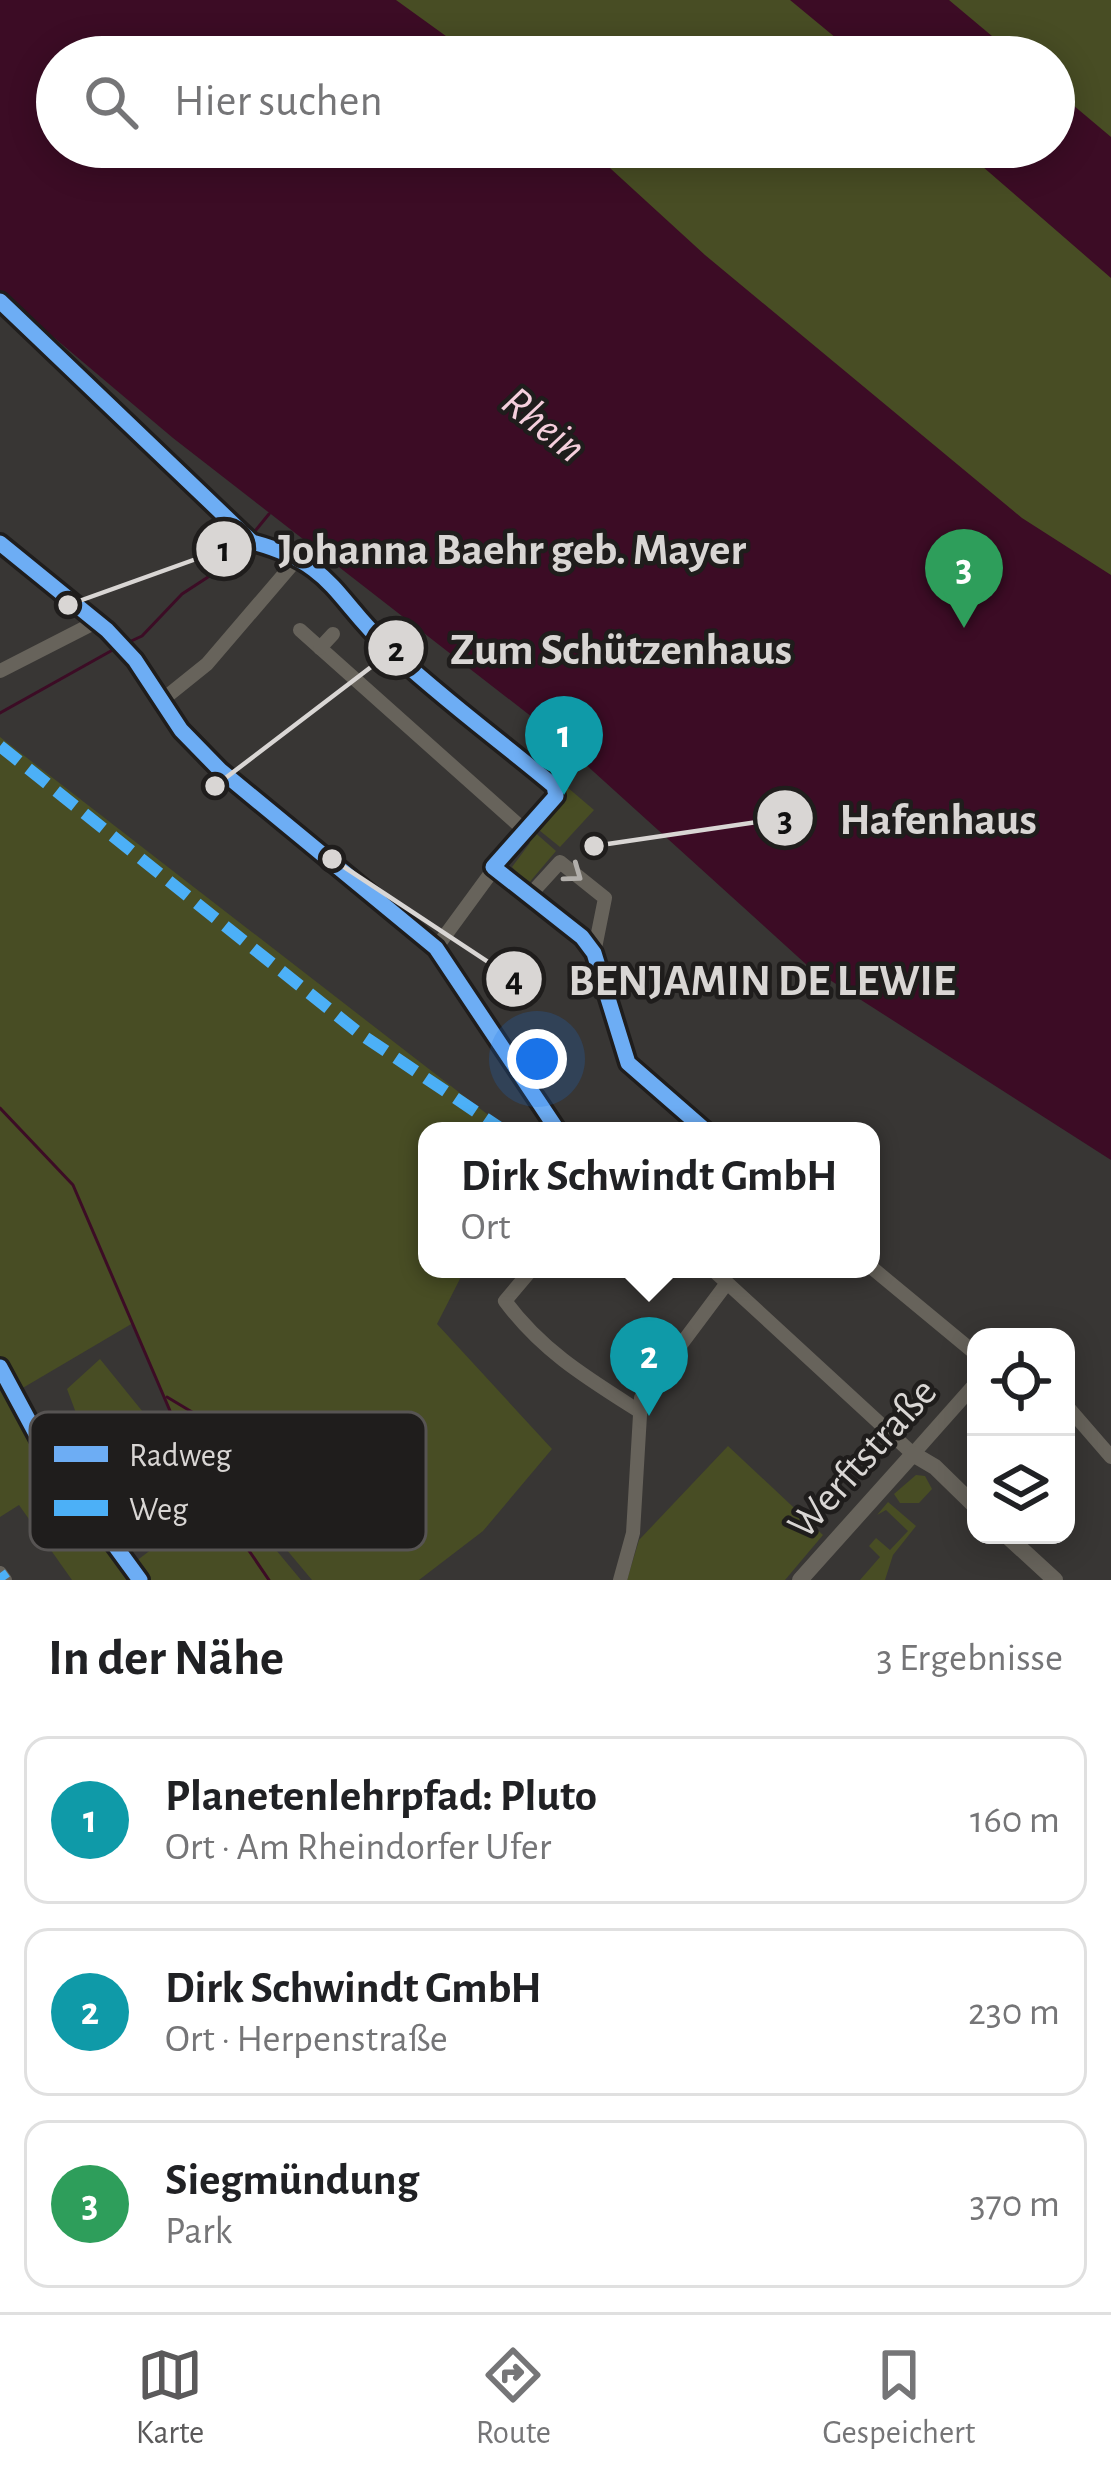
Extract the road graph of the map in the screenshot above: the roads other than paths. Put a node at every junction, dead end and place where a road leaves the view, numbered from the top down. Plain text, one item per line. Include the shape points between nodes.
1 (0, 543) edge
2 (291, 566) dead end
3 (96, 622) junction
4 (300, 630) dead end
5 (333, 634) dead end
6 (320, 648) junction
7 (0, 671) edge
8 (161, 701) junction
9 (493, 867) junction
10 (529, 896) junction
11 (436, 948) junction
12 (594, 953) junction
13 (552, 1122) edge
14 (696, 1122) edge
15 (880, 1274) edge
16 (522, 1278) edge
17 (722, 1278) edge
18 (728, 1283) junction
19 (967, 1347) edge
20 (0, 1367) edge
21 (967, 1393) edge
22 (639, 1411) junction
23 (1075, 1416) edge
24 (30, 1423) edge
25 (913, 1454) junction
26 (1111, 1457) edge
27 (967, 1498) edge
28 (1016, 1544) edge
29 (118, 1550) edge
30 (140, 1580) edge
31 (620, 1580) edge
32 (800, 1580) edge
33 (1055, 1580) edge

1 - 3 street
2 - 8 street via 207,664
3 - 7 street
3 - 8 street
4 - 6 street
5 - 6 street
6 - 9 street via 523,829
8 - 11 street via 220,770
9 - 10 street
9 - 11 street
10 - 12 street
10 -> 12 street via 560,862 605,898
11 - 13 street
12 - 14 street via 628,1064
15 - 19 street
16 - 22 street via 505,1301 555,1358
17 - 18 street
18 - 22 street via 645,1391
18 - 25 street
20 - 24 street
21 - 25 street, Werftstraße
22 - 31 street via 633,1533
23 - 26 street
25 - 27 street
25 - 32 street, Werftstraße
28 - 33 street
29 - 30 street

